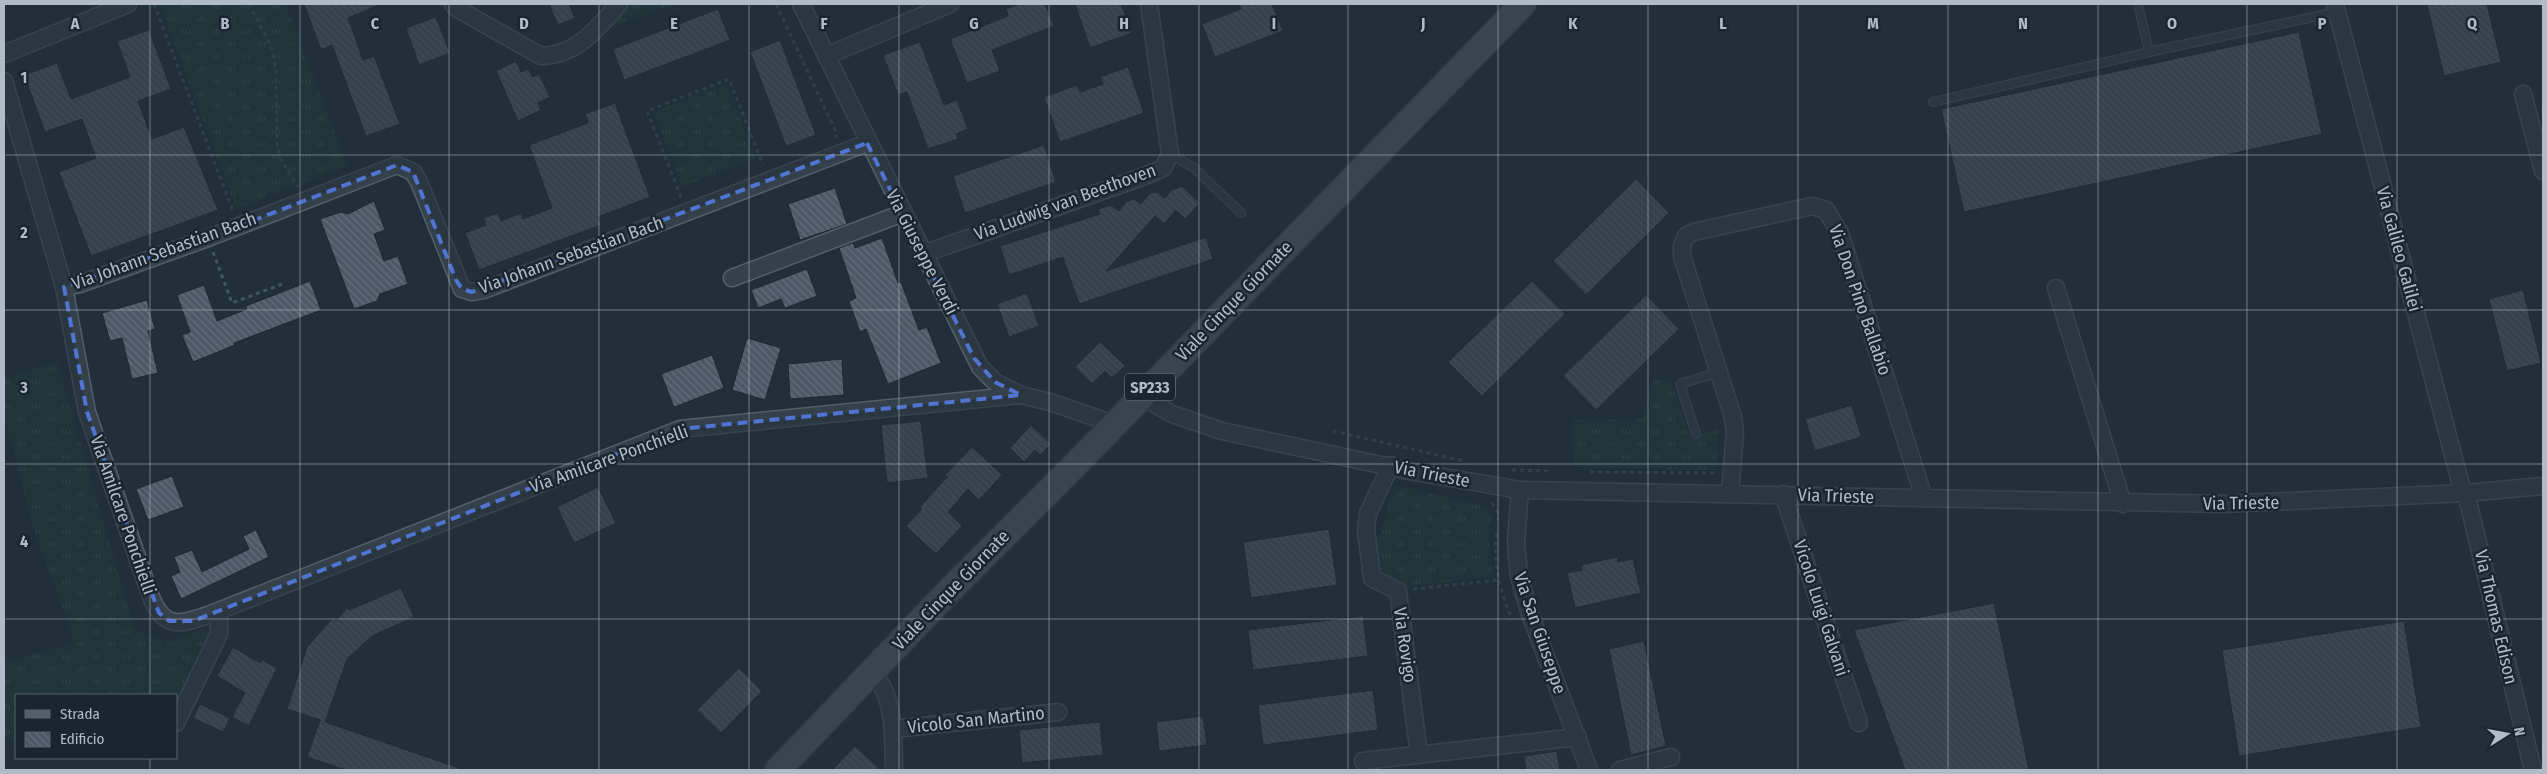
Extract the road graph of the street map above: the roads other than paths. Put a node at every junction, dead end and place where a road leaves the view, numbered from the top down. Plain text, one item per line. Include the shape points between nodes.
1 (128, 4) edge
2 (453, 4) edge
3 (619, 4) edge
4 (801, 4) edge
5 (950, 4) edge
6 (1149, 4) edge
7 (1523, 4) edge
8 (2138, 4) edge
9 (2336, 8) edge
10 (2149, 52) junction
11 (4, 54) edge
12 (826, 56) junction
13 (4, 82) edge
14 (2524, 94) dead end
15 (1933, 102) dead end
16 (867, 143) junction
17 (1170, 154) junction
18 (2543, 171) edge
19 (903, 213) junction
20 (1240, 213) dead end
21 (923, 254) junction
22 (732, 278) dead end
23 (64, 287) junction
24 (2056, 288) dead end
25 (1719, 372) junction
26 (1021, 395) junction
27 (1142, 396) junction
28 (1114, 424) junction
29 (1696, 434) dead end
30 (1391, 465) junction
31 (2543, 486) edge
32 (1520, 490) junction
33 (1730, 493) junction
34 (2465, 493) junction
35 (1782, 494) junction
36 (1924, 498) junction
37 (2123, 504) junction
38 (219, 611) junction
39 (873, 673) junction
40 (1058, 712) dead end
41 (178, 719) edge
42 (1859, 723) dead end
43 (893, 729) junction
44 (1578, 738) junction
45 (1419, 755) junction
46 (1671, 758) dead end
47 (1363, 761) dead end
48 (778, 770) edge
49 (894, 770) edge
50 (1590, 770) edge
51 (1620, 770) edge
52 (2533, 770) edge

1 - 11 street
2 - 3 street via 541,56 554,56 583,43
4 - 12 street, Via Giuseppe Verdi
5 - 12 street
6 - 17 street, Via Ludwig van Beethoven
7 - 27 main road, Viale Cinque Giornate / SP233
8 - 10 lane
9 - 10 lane
9 - 34 street, Via Galileo Galilei
10 - 15 lane
12 - 16 street, Via Giuseppe Verdi
13 - 23 street, Via Amilcare Ponchielli
14 - 18 street
16 - 19 street, Via Giuseppe Verdi
16 - 23 street, Via Johann Sebastian Bach via 484,290 472,292 462,289 419,182 413,172 397,165 208,238
17 - 20 lane via 1194,168
17 - 21 street, Via Ludwig van Beethoven via 1163,168 1156,172
19 - 21 street, Via Giuseppe Verdi
19 - 22 street
21 - 26 street, Via Giuseppe Verdi via 980,368 996,382
23 - 38 street, Via Amilcare Ponchielli via 87,412 152,597 162,616 178,623
24 - 37 street
25 - 29 lane via 1680,384
25 - 33 street, Via Don Pino Ballabio via 1735,432
25 - 36 street, Via Don Pino Ballabio via 1682,256 1686,236 1812,206 1826,210 1840,233
26 - 28 street, Via Giuseppe Verdi
26 - 38 street, Via Amilcare Ponchielli via 680,429
27 - 28 main road, Viale Cinque Giornate / SP233
27 - 30 street, Via Trieste via 1172,414 1222,431
28 - 39 main road, Viale Cinque Giornate / SP233 via 953,586
30 - 32 street, Via Trieste
30 - 45 street, Via Rovigo via 1368,513 1366,530 1372,578 1398,591
31 - 34 street, Via Trieste
32 - 33 street, Via Trieste
32 - 44 street, Via San Giuseppe via 1516,541 1519,577
33 - 35 street, Via Trieste
34 - 37 street, Via Trieste via 2285,503
34 - 52 street, Via Thomas Edison
35 - 36 street, Via Trieste
35 - 42 street, Vicolo Luigi Galvani
36 - 37 street, Via Trieste
38 - 41 street via 219,634
39 - 43 street via 883,684 889,700
39 - 48 main road, Viale Cinque Giornate / SP233
40 - 43 street, Vicolo San Martino
43 - 49 street
44 - 45 street
44 - 50 street, Via San Giuseppe
45 - 47 street
46 - 51 street

